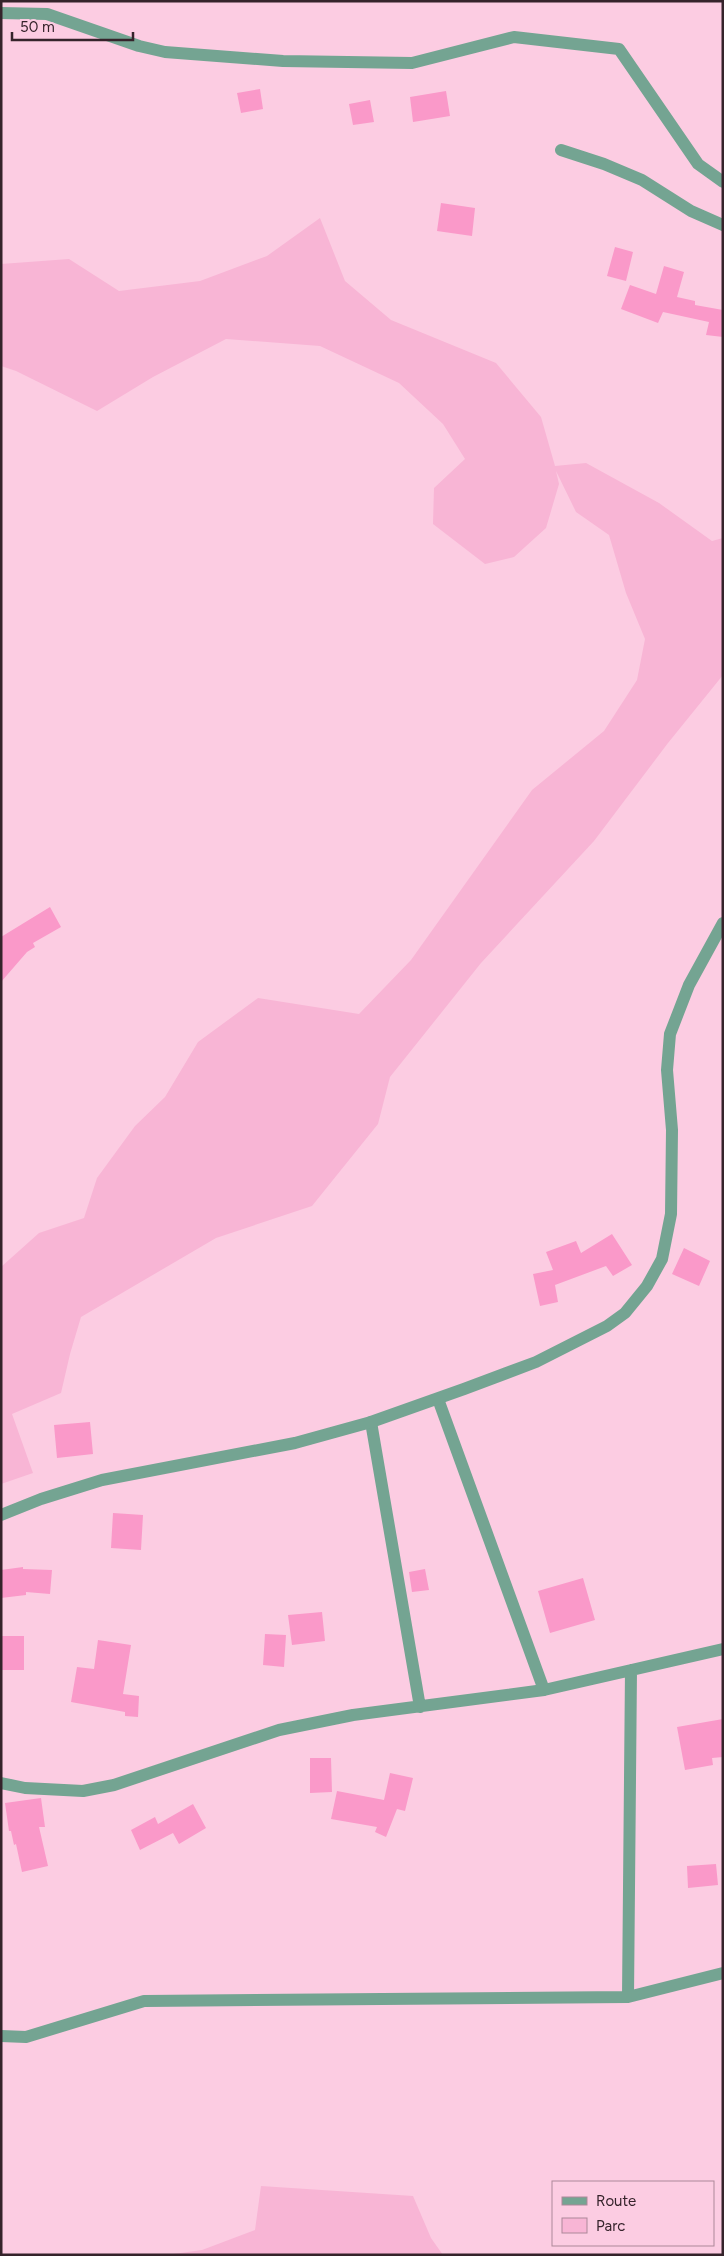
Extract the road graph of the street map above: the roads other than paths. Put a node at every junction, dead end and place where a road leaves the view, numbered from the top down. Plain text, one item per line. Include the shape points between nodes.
1 (1, 13) edge
2 (561, 150) dead end
3 (723, 182) edge
4 (723, 225) edge
5 (723, 923) edge
6 (438, 1399) junction
7 (371, 1422) junction
8 (1, 1515) edge
9 (723, 1649) edge
10 (631, 1670) junction
11 (544, 1690) junction
12 (420, 1707) junction
13 (1, 1783) edge
14 (723, 1973) edge
15 (628, 1997) junction
16 (1, 2036) edge

1 - 3 street via 48,14 166,52 283,61 412,63 514,37 619,50 698,164
2 - 4 street via 642,180 691,211
5 - 6 street via 689,986 670,1034 667,1070 672,1130 670,1214 662,1258 647,1286 625,1313 607,1326 536,1362
6 - 7 street
6 - 11 street
7 - 8 street via 295,1443 102,1480
7 - 12 street
9 - 10 street
10 - 11 street
10 - 15 street
11 - 12 street
12 - 13 street via 353,1715 279,1730 114,1785 83,1791 25,1788
14 - 15 street
15 - 16 street via 144,2001 26,2037

